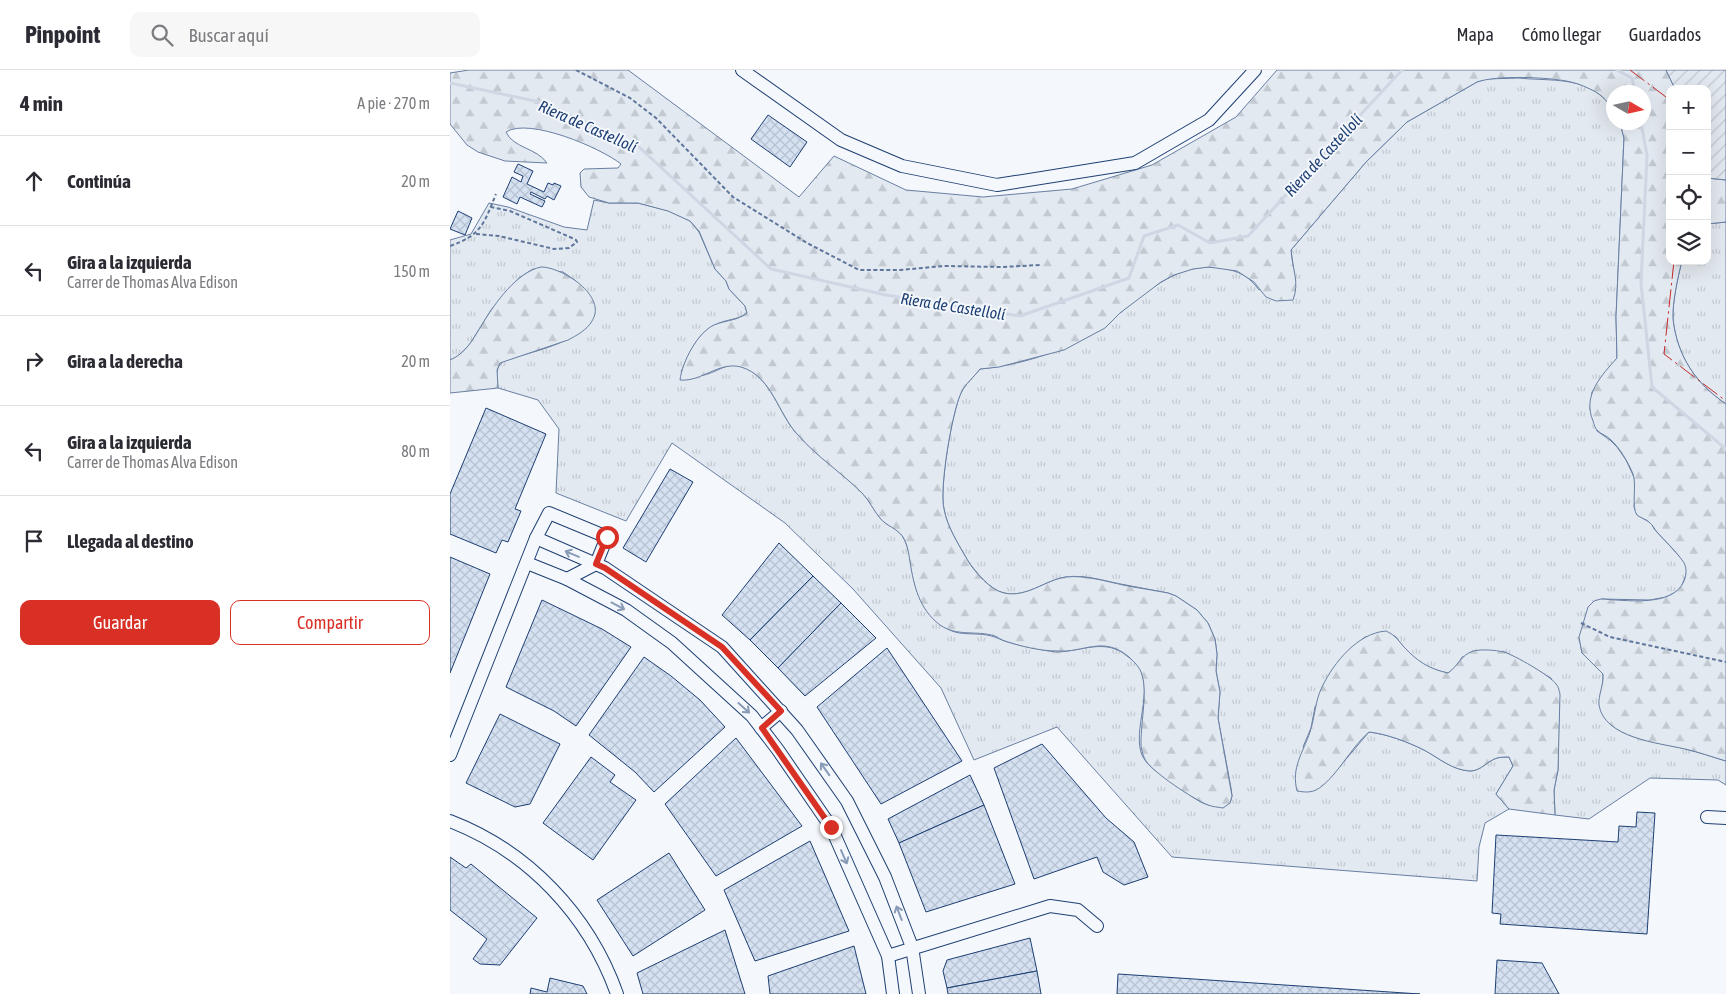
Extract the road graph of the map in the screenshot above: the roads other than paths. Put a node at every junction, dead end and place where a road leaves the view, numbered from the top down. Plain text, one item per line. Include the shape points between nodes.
1 (742, 70) edge
2 (1255, 70) edge
3 (536, 538) junction
4 (526, 563) junction
5 (596, 564) junction
6 (568, 579) junction
7 (781, 711) junction
8 (762, 728) junction
9 (450, 755) edge
10 (1708, 817) dead end
11 (1726, 818) edge
12 (450, 820) edge
13 (1098, 926) dead end
14 (912, 947) junction
15 (888, 956) junction
16 (617, 994) edge
17 (893, 994) edge
18 (919, 994) edge

1 - 2 street via 841,140 902,166 997,186 1135,163 1209,120
3 - 4 street
5 -> 3 street
3 - 5 street via 548,513 607,537
4 - 6 street
4 - 9 street
5 - 6 street
5 - 7 street via 722,647
6 -> 8 street via 626,610 672,643
7 - 8 street
14 -> 7 street via 885,877 848,801
8 -> 15 street via 831,827
10 - 11 street
12 - 16 street via 506,849 550,886 590,937
13 - 14 street via 1078,910 1050,906
14 - 15 street
14 - 18 street
15 - 17 street

